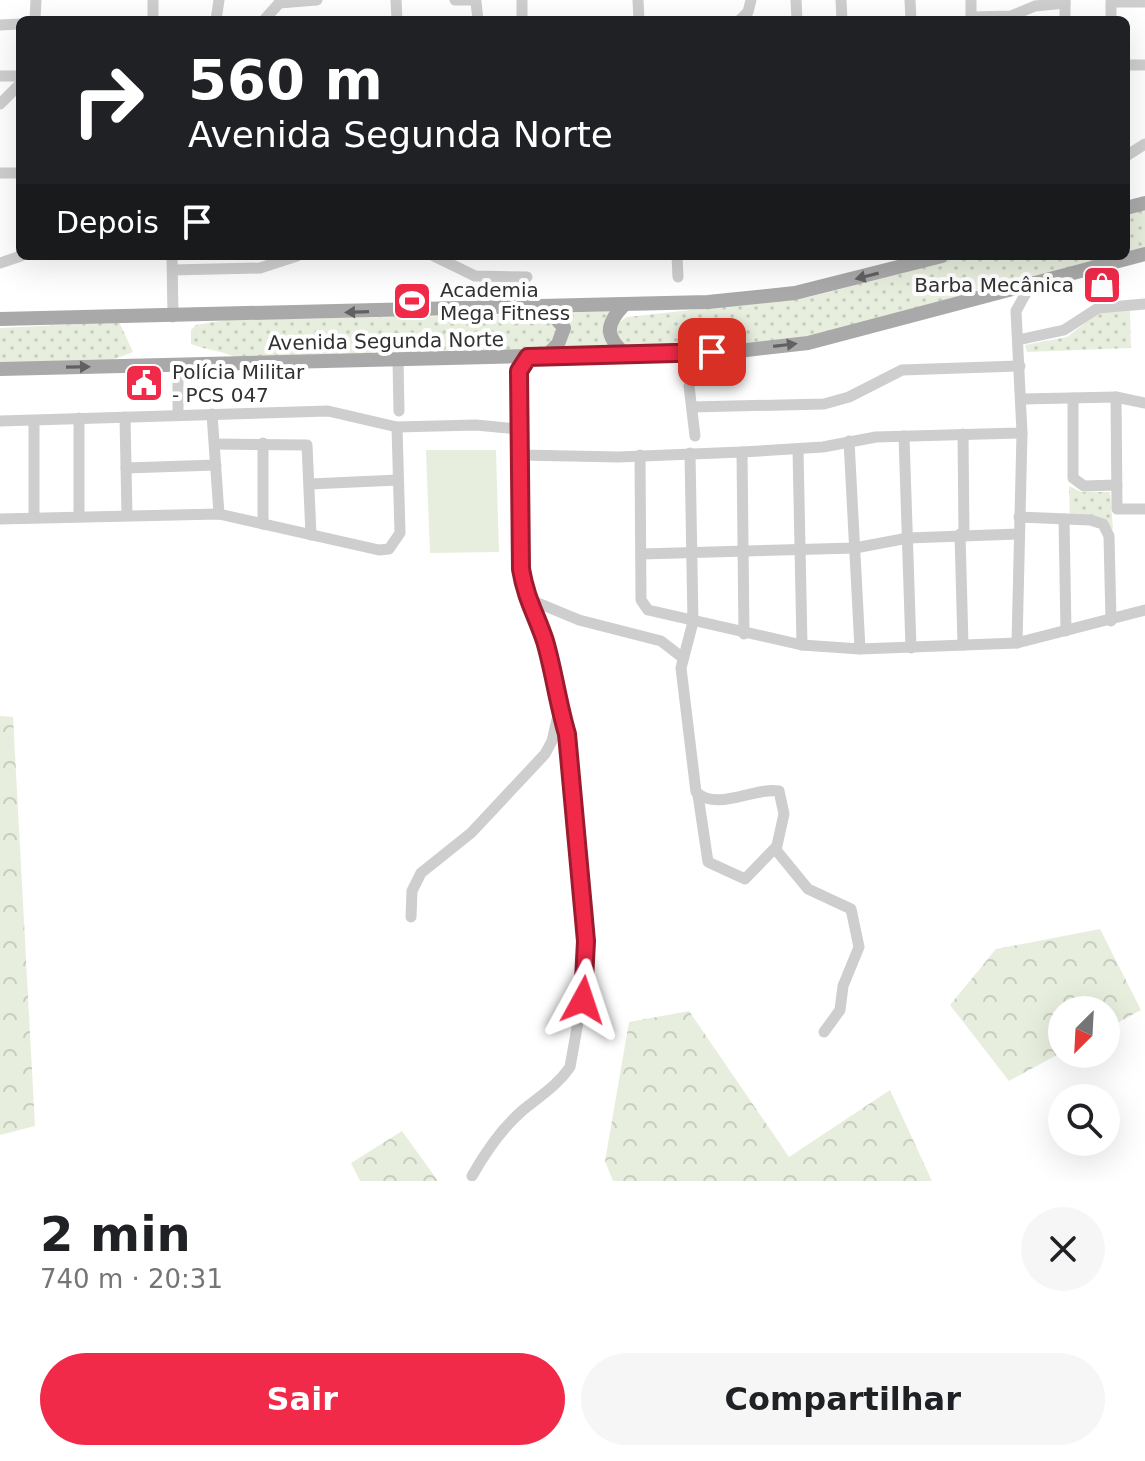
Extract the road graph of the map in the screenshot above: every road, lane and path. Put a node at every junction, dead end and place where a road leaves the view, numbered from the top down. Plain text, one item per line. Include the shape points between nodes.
1 (317, 0) edge
2 (455, 0) edge
3 (476, 1) edge
4 (1111, 1) edge
5 (281, 2) edge
6 (1065, 2) edge
7 (1145, 2) edge
8 (1025, 6) edge
9 (980, 16) edge
10 (16, 88) edge
11 (0, 104) edge
12 (172, 260) edge
13 (285, 260) edge
14 (442, 260) edge
15 (677, 260) edge
16 (925, 260) edge
17 (1120, 260) edge
18 (173, 270) junction
19 (527, 277) dead end
20 (678, 277) dead end
21 (1032, 281) junction
22 (998, 290) junction
23 (1145, 304) edge
24 (624, 305) junction
25 (547, 308) junction
26 (1016, 311) junction
27 (173, 317) junction
28 (0, 319) edge
29 (1018, 340) junction
30 (625, 354) junction
31 (546, 356) junction
32 (528, 357) junction
33 (509, 358) junction
34 (398, 360) junction
35 (178, 366) junction
36 (1020, 366) junction
37 (0, 369) edge
38 (519, 371) junction
39 (689, 386) dead end
40 (1116, 397) junction
41 (1073, 398) junction
42 (1023, 399) junction
43 (1145, 403) edge
44 (692, 407) junction
45 (399, 411) dead end
46 (212, 414) junction
47 (178, 415) junction
48 (125, 417) junction
49 (79, 418) junction
50 (0, 421) edge
51 (34, 421) junction
52 (397, 427) junction
53 (519, 429) junction
54 (1022, 433) junction
55 (963, 434) junction
56 (695, 436) dead end
57 (904, 436) junction
58 (849, 441) junction
59 (263, 443) junction
60 (215, 444) junction
61 (798, 449) junction
62 (742, 452) junction
63 (690, 453) junction
64 (520, 455) junction
65 (640, 455) junction
66 (216, 465) junction
67 (126, 468) junction
68 (398, 480) junction
69 (310, 484) junction
70 (1117, 485) junction
71 (1145, 509) edge
72 (219, 514) junction
73 (127, 515) junction
74 (79, 516) junction
75 (34, 517) junction
76 (1019, 517) junction
77 (0, 519) edge
78 (1064, 519) junction
79 (263, 524) junction
80 (962, 534) junction
81 (1018, 534) junction
82 (311, 535) junction
83 (908, 538) junction
84 (855, 548) junction
85 (801, 551) junction
86 (692, 553) junction
87 (744, 553) junction
88 (642, 554) junction
89 (526, 598) junction
90 (1145, 610) edge
91 (1111, 621) junction
92 (693, 622) junction
93 (1066, 631) junction
94 (744, 634) junction
95 (1017, 643) junction
96 (802, 645) junction
97 (963, 645) junction
98 (911, 648) junction
99 (860, 649) junction
100 (683, 658) junction
101 (558, 710) junction
102 (698, 795) junction
103 (775, 848) junction
104 (411, 917) dead end
105 (824, 1032) dead end
106 (472, 1176) dead end

1 - 5 street
2 - 3 street
4 - 7 street
6 - 8 street
8 - 9 street
10 - 11 street
12 - 18 street
13 - 18 street via 260,268
14 - 19 street via 475,276
15 - 20 street
16 -> 24 main road, Avenida Segunda Norte via 770,297
17 - 21 main road, Avenida Segunda Norte
18 - 27 street
21 - 22 main road, Avenida Segunda Norte
21 - 26 street
22 - 26 street
30 -> 22 main road, Avenida Segunda Norte via 808,343
23 - 29 street via 1098,308 1064,330
24 - 25 main road, Avenida Segunda Norte
24 - 30 main road via 608,331
25 -> 27 main road, Avenida Segunda Norte
25 - 31 main road via 564,328
26 - 29 street
27 - 28 main road, Avenida Segunda Norte
29 - 36 street
30 - 31 main road, Avenida Segunda Norte
31 - 32 main road, Avenida Segunda Norte
32 - 33 main road, Avenida Segunda Norte
32 - 38 street
33 - 34 main road, Avenida Segunda Norte
33 - 38 street
34 - 35 main road, Avenida Segunda Norte
34 - 45 street
37 -> 35 main road, Avenida Segunda Norte
35 - 47 street
36 - 42 street
36 - 44 street via 902,370 824,404
38 - 53 street
39 - 44 street
40 - 41 street
40 - 43 street
40 - 70 street
41 - 42 street
41 - 70 street via 1073,478 1084,486
42 - 54 street
44 - 56 street
46 - 47 street
46 - 52 street via 328,411
46 - 60 street
47 - 48 street
48 - 49 street
48 - 67 street
49 - 51 street
49 - 74 street
50 - 51 street
51 - 75 street
52 - 53 street
52 - 68 street
53 - 64 street
54 - 55 street
54 - 76 street
55 - 57 street
55 - 80 street
57 - 58 street
57 - 83 street
58 - 61 street
58 - 84 street
59 - 60 street
59 - 69 street via 307,445
59 - 79 street
60 - 66 street
61 - 62 street
61 - 85 street
62 - 63 street
62 - 87 street
63 - 65 street
63 - 86 street
64 - 65 street
64 - 89 street
65 - 88 street
66 - 67 street
66 - 72 street
67 - 73 street
68 - 69 street
68 - 82 street via 400,533 389,549
69 - 82 street
70 - 71 street via 1117,509
72 - 73 street
72 - 79 street
73 - 74 street
74 - 75 street
75 - 77 street
76 - 78 street
76 - 81 street
78 - 91 street via 1098,521 1106,529
78 - 93 street
79 - 82 street
80 - 81 street
80 - 83 street
80 - 97 street
81 - 95 street
83 - 84 street
83 - 98 street
84 - 85 street
84 - 99 street
85 - 87 street
85 - 96 street
86 - 87 street
86 - 88 street
86 - 92 street
87 - 94 street
88 - 92 street via 644,605
89 - 100 street via 579,620 661,641
89 - 101 street via 546,643
90 - 91 street
91 - 93 street
92 - 94 street
92 - 100 street
93 - 95 street
94 - 96 street
95 - 97 street
96 - 99 street
97 - 98 street
98 - 99 street
100 - 102 street
101 - 104 street via 545,754 471,833 421,873 412,891
101 - 106 street via 567,734 586,941 576,1047 562,1079 520,1112
102 - 103 street via 722,800 779,791 784,814
102 - 103 street via 708,862 745,879
103 - 105 street via 808,889 848,906 854,916 859,947 843,986 840,1010

